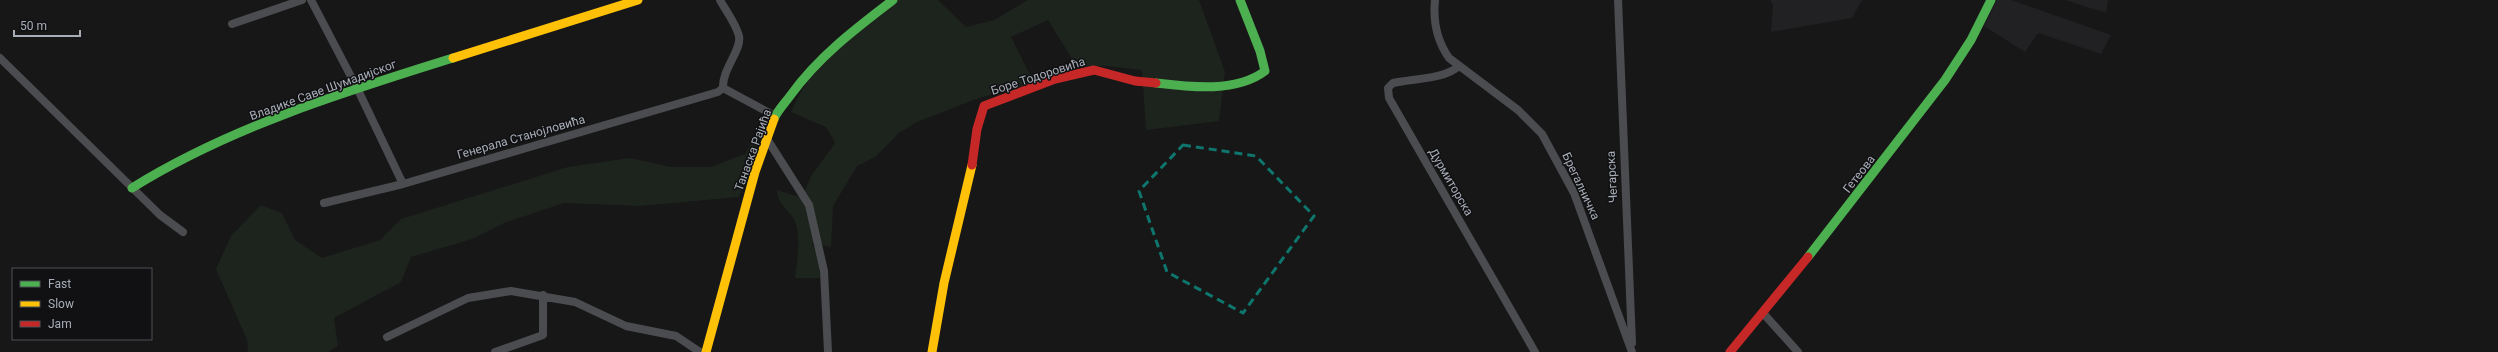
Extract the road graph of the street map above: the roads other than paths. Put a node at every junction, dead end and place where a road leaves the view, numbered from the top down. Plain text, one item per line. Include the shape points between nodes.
1 (302, 0) edge
2 (311, 0) edge
3 (638, 0) edge
4 (720, 0) edge
5 (893, 0) edge
6 (1240, 0) edge
7 (1435, 0) edge
8 (1618, 0) edge
9 (1991, 0) edge
10 (232, 24) dead end
11 (0, 58) edge
12 (1459, 66) junction
13 (724, 88) junction
14 (358, 90) junction
15 (775, 116) junction
16 (767, 139) junction
17 (403, 184) junction
18 (132, 188) junction
19 (324, 203) dead end
20 (183, 232) dead end
21 (543, 295) junction
22 (1763, 313) junction
23 (387, 337) dead end
24 (495, 352) edge
25 (700, 352) edge
26 (706, 352) edge
27 (828, 352) edge
28 (932, 352) edge
29 (1535, 352) edge
30 (1632, 352) edge
31 (1730, 352) edge
32 (1798, 352) edge

1 - 10 street
2 - 14 street
3 - 14 street, Владике Саве Шумадијског
4 - 13 street via 739,37 738,45 722,78
5 - 15 street, Танаска Рајића via 825,55 801,80
6 - 28 street, Боре Тодоровића via 1265,71 1255,80 1201,87 1180,86 1134,81 1095,70 984,106 979,118 971,169 945,274
7 - 12 street, Брегалничка via 1435,26 1442,48 1448,58
8 - 30 street, Чегарска
9 - 22 street, Гетеова via 1986,14 1964,50 1920,114
11 - 18 street
12 - 29 street, Дурмиторска via 1438,76 1393,83 1388,88 1389,98
12 - 30 street, Брегалничка via 1518,110 1542,134 1574,193
13 - 15 street
13 - 17 street, Генерала Станојловића via 718,92
14 - 17 street
14 - 18 street, Владике Саве Шумадијског via 278,117 171,164
15 - 16 street, Танаска Рајића
16 - 26 street, Танаска Рајића via 755,172
16 - 27 street via 809,205 824,271
17 - 19 street, Генерала Станојловића
18 - 20 street via 160,215
21 - 23 street via 511,291 468,298
21 - 24 street via 543,335
21 - 25 street via 575,302 626,326 676,336
22 - 31 street, Гетеова
22 - 32 street

